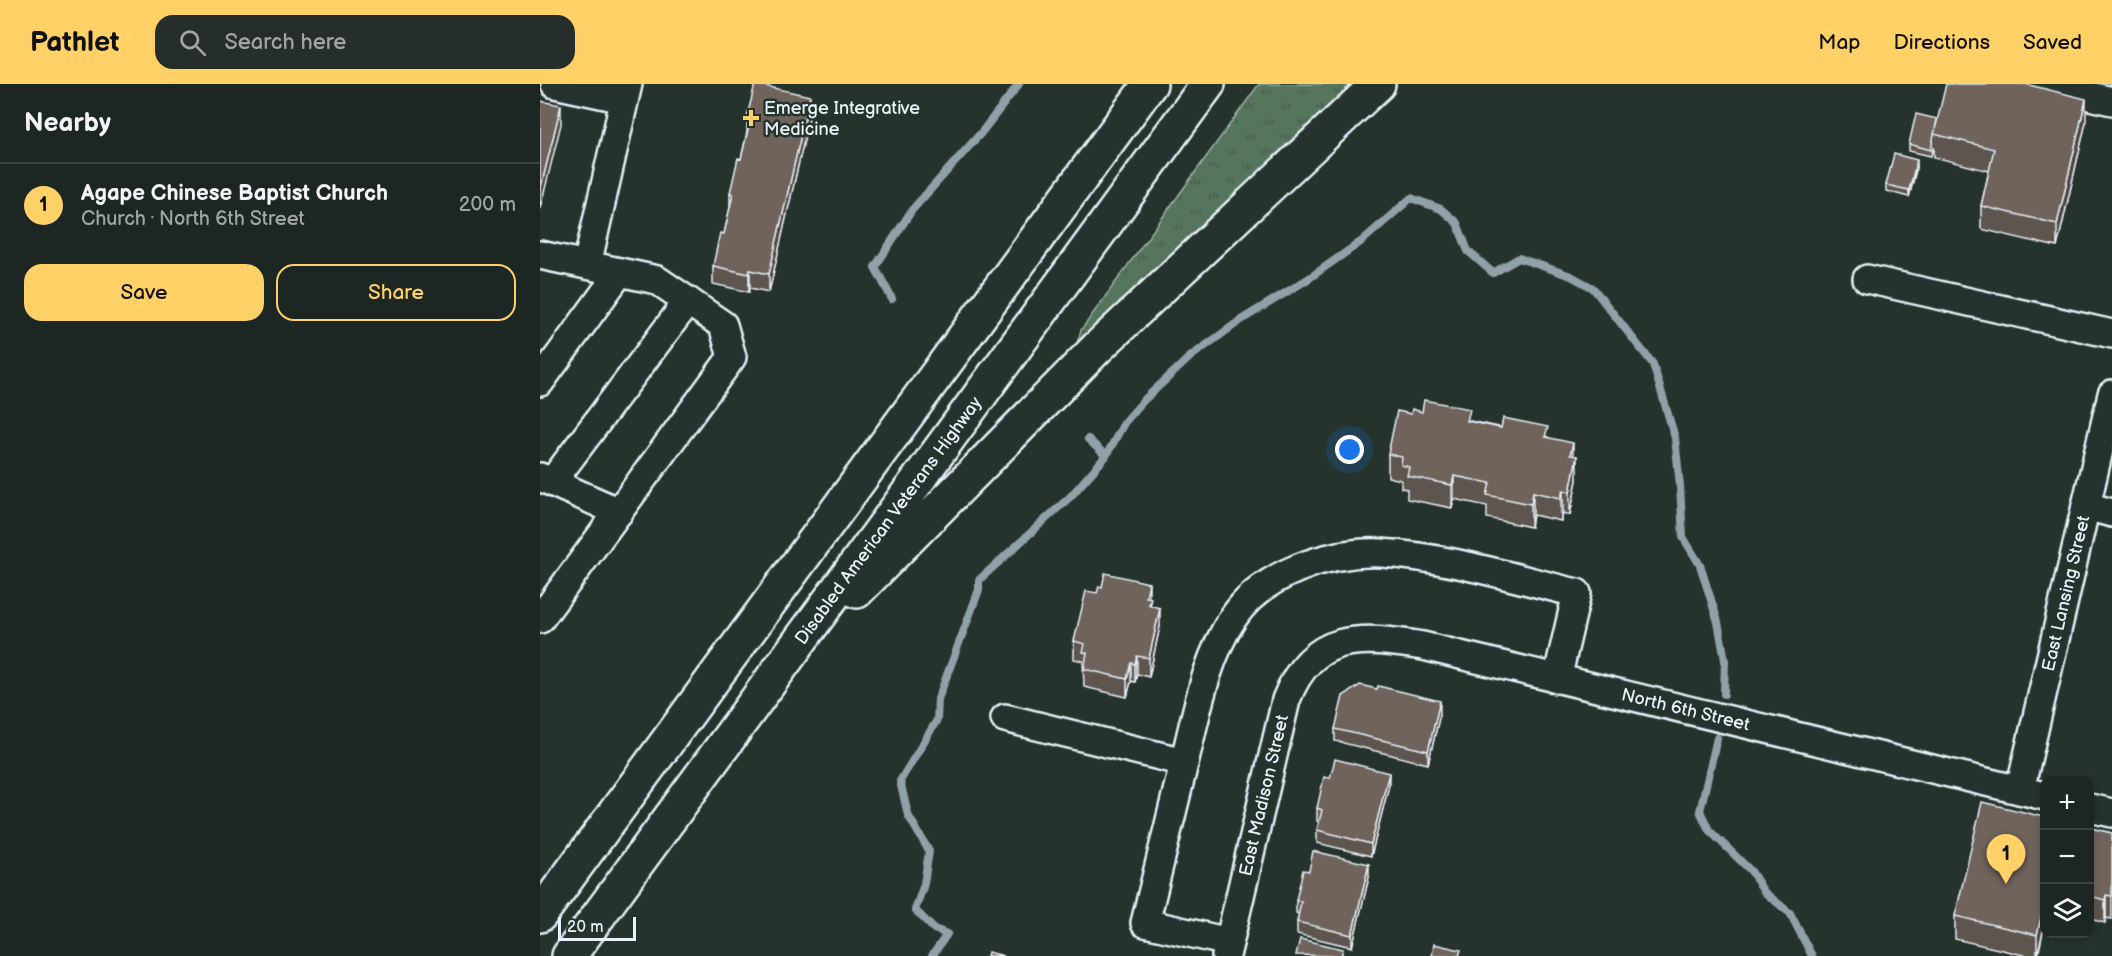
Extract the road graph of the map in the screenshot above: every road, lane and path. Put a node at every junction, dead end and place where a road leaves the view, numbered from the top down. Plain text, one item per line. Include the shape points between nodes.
1 (555, 84) edge
2 (1150, 84) edge
3 (1208, 84) edge
4 (1378, 84) edge
5 (2036, 84) edge
6 (626, 92) edge
7 (2112, 101) edge
8 (540, 256) edge
9 (587, 265) junction
10 (620, 272) junction
11 (1867, 279) dead end
12 (688, 301) junction
13 (2112, 334) edge
14 (540, 382) edge
15 (2112, 394) edge
16 (546, 480) edge
17 (2086, 506) junction
18 (619, 512) junction
19 (2112, 513) edge
20 (540, 619) edge
21 (1326, 650) joint
22 (778, 671) junction
23 (1557, 679) junction
24 (1005, 718) dead end
25 (1184, 762) junction
26 (2032, 794) edge
27 (2094, 809) edge
28 (2112, 813) edge
29 (540, 915) edge
30 (1228, 949) edge
31 (569, 956) edge

1 - 6 street
2 - 29 highway
3 - 22 highway, Disabled American Veterans Highway
4 - 22 highway via 1097,348
5 - 7 street
6 - 9 street
8 - 9 street
9 - 10 street
10 - 12 street via 657,280
10 - 14 street
11 - 13 street
12 - 16 street
12 - 18 street via 723,326 732,357
15 - 17 street, East Lansing Street
16 - 18 street
17 - 19 street
17 - 26 street, East Lansing Street
18 - 20 street
21 - 23 street, North 6th Street via 1342,642 1380,639
21 - 30 street, East Madison Street via 1313,657 1286,700
22 - 31 highway, Disabled American Veterans Highway
23 - 25 street via 1577,593 1432,558 1379,553 1334,558 1292,570 1260,588 1233,617 1201,695
23 - 26 street, North 6th Street
24 - 25 street
25 - 30 street via 1145,923
27 - 28 street

